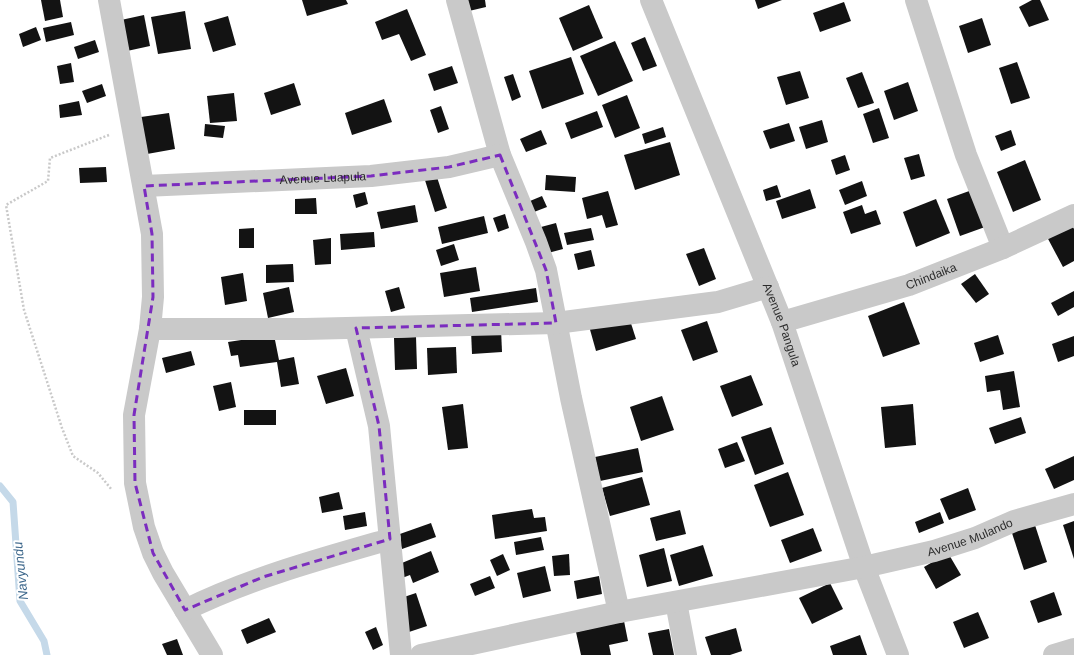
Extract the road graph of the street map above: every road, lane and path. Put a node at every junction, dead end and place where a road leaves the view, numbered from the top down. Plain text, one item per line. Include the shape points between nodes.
1 (108, 0) edge
2 (457, 0) edge
3 (651, 0) edge
4 (916, 0) edge
5 (132, 126) junction
6 (500, 155) junction
7 (144, 186) junction
8 (1074, 216) edge
9 (1003, 248) junction
10 (768, 286) junction
11 (782, 322) junction
12 (556, 323) junction
13 (150, 328) junction
14 (356, 328) junction
15 (140, 504) junction
16 (1074, 504) edge
17 (390, 539) junction
18 (864, 567) junction
19 (676, 602) junction
20 (184, 610) junction
21 (619, 612) junction
22 (1074, 649) edge
23 (212, 655) edge
24 (401, 655) edge
25 (420, 655) edge
26 (686, 655) edge
27 (898, 655) edge
28 (1054, 655) edge

1 - 5 street
2 - 6 street
3 - 10 street, Avenue Pangula
4 - 9 street via 959,133
5 - 7 street
5 - 15 path via 50,158 48,181 6,205 24,310 73,456 98,473 120,501
6 - 7 street, Avenue Luapula via 449,167 371,176
6 - 12 street via 546,270
7 - 13 street via 152,234 153,297
8 - 9 street, Chindaika
9 - 11 street, Chindaika via 909,285
10 - 11 street, Avenue Pangula
10 - 12 street via 718,302
11 - 18 street, Avenue Pangula
12 - 14 street
12 - 21 street
13 - 14 street
13 - 15 street via 134,415 135,483
14 - 17 street via 379,426
15 - 20 street via 152,552
16 - 18 street, Avenue Mulando via 1014,522 934,551
17 - 20 street via 263,577
17 - 24 street
18 - 19 street, Avenue Mulando
18 - 27 street, Avenue Pangula
19 - 21 street, Avenue Mulando
19 - 26 street
20 - 23 street
21 - 25 street, Avenue Mulando
22 - 28 street

